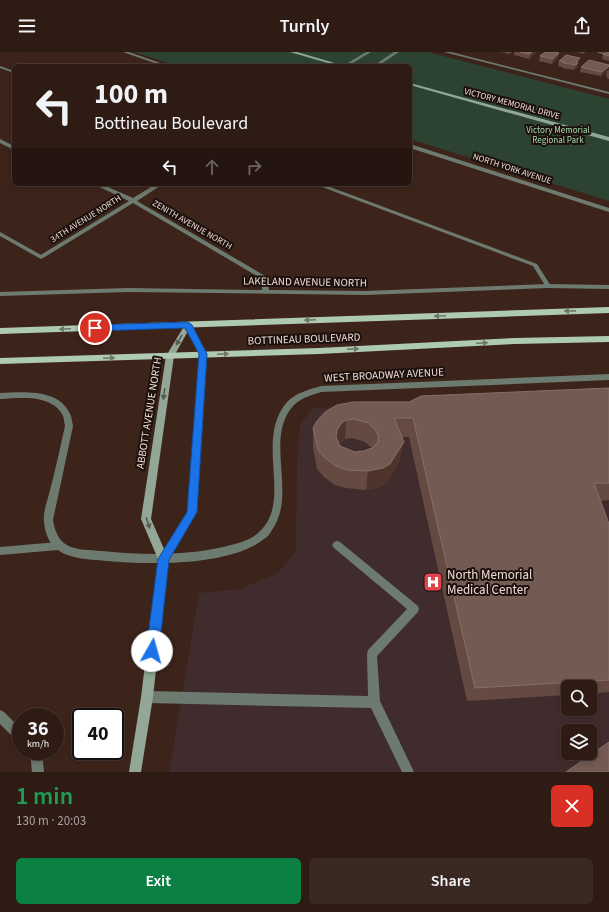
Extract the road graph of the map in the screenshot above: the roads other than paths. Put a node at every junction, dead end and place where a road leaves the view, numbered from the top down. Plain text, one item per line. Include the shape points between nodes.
1 (125, 52) edge
2 (292, 52) edge
3 (369, 52) edge
4 (397, 52) edge
5 (446, 52) edge
6 (599, 52) edge
7 (609, 54) edge
8 (161, 64) edge
9 (337, 64) edge
10 (348, 64) edge
11 (378, 64) edge
12 (0, 67) edge
13 (12, 71) edge
14 (412, 85) edge
15 (609, 93) edge
16 (609, 139) edge
17 (0, 141) edge
18 (12, 147) edge
19 (412, 147) edge
20 (100, 186) edge
21 (156, 186) edge
22 (322, 186) edge
23 (132, 200) junction
24 (609, 210) edge
25 (0, 234) edge
26 (548, 286) junction
27 (609, 286) edge
28 (266, 292) junction
29 (0, 294) edge
30 (609, 310) edge
31 (188, 325) junction
32 (0, 331) edge
33 (609, 339) edge
34 (203, 354) junction
35 (170, 356) junction
36 (0, 361) edge
37 (609, 377) edge
38 (0, 396) edge
39 (337, 545) dead end
40 (58, 546) junction
41 (0, 550) edge
42 (163, 559) junction
43 (147, 697) junction
44 (374, 702) junction
45 (0, 716) edge
46 (12, 728) edge
47 (37, 760) edge
48 (38, 772) edge
49 (134, 772) edge
50 (408, 772) edge

1 - 8 street
2 - 9 street
3 - 10 street
4 - 11 street
5 - 15 street
6 - 7 street
12 - 13 street
14 - 16 street, VICTORY MEMORIAL DRIVE
17 - 18 street
19 - 24 street, NORTH YORK AVENUE
20 - 23 street, ZENITH AVENUE NORTH
21 - 23 street, 34TH AVENUE NORTH
22 - 26 street via 535,265
23 - 25 street, 34TH AVENUE NORTH via 42,257
23 - 28 street, ZENITH AVENUE NORTH via 266,278
26 - 27 street, LAKELAND AVENUE NORTH
26 - 28 street, LAKELAND AVENUE NORTH via 365,293
28 - 29 street, LAKELAND AVENUE NORTH via 128,290
30 -> 31 main road, BOTTINEAU BOULEVARD
31 -> 32 main road, BOTTINEAU BOULEVARD
31 - 34 street
31 -> 35 street, ABBOTT AVENUE NORTH
34 -> 33 main road, BOTTINEAU BOULEVARD
34 - 35 main road, BOTTINEAU BOULEVARD
34 - 42 street, ABBOTT AVENUE NORTH via 192,512
36 -> 35 main road, BOTTINEAU BOULEVARD
35 -> 42 street, ABBOTT AVENUE NORTH via 146,519
37 - 42 street, WEST BROADWAY AVENUE via 321,389 306,394 292,402 282,415 277,429 278,508 273,522 263,535 248,545
38 - 40 street via 43,397 56,404 66,414 69,426 48,520 49,533
39 - 44 street via 414,609 372,654
40 - 41 street
40 - 42 street, WEST BROADWAY AVENUE via 78,554
42 - 43 street, ABBOTT AVENUE NORTH
43 - 44 street
43 - 49 street, ABBOTT AVENUE NORTH
44 - 50 street
45 - 46 street
47 - 48 street

